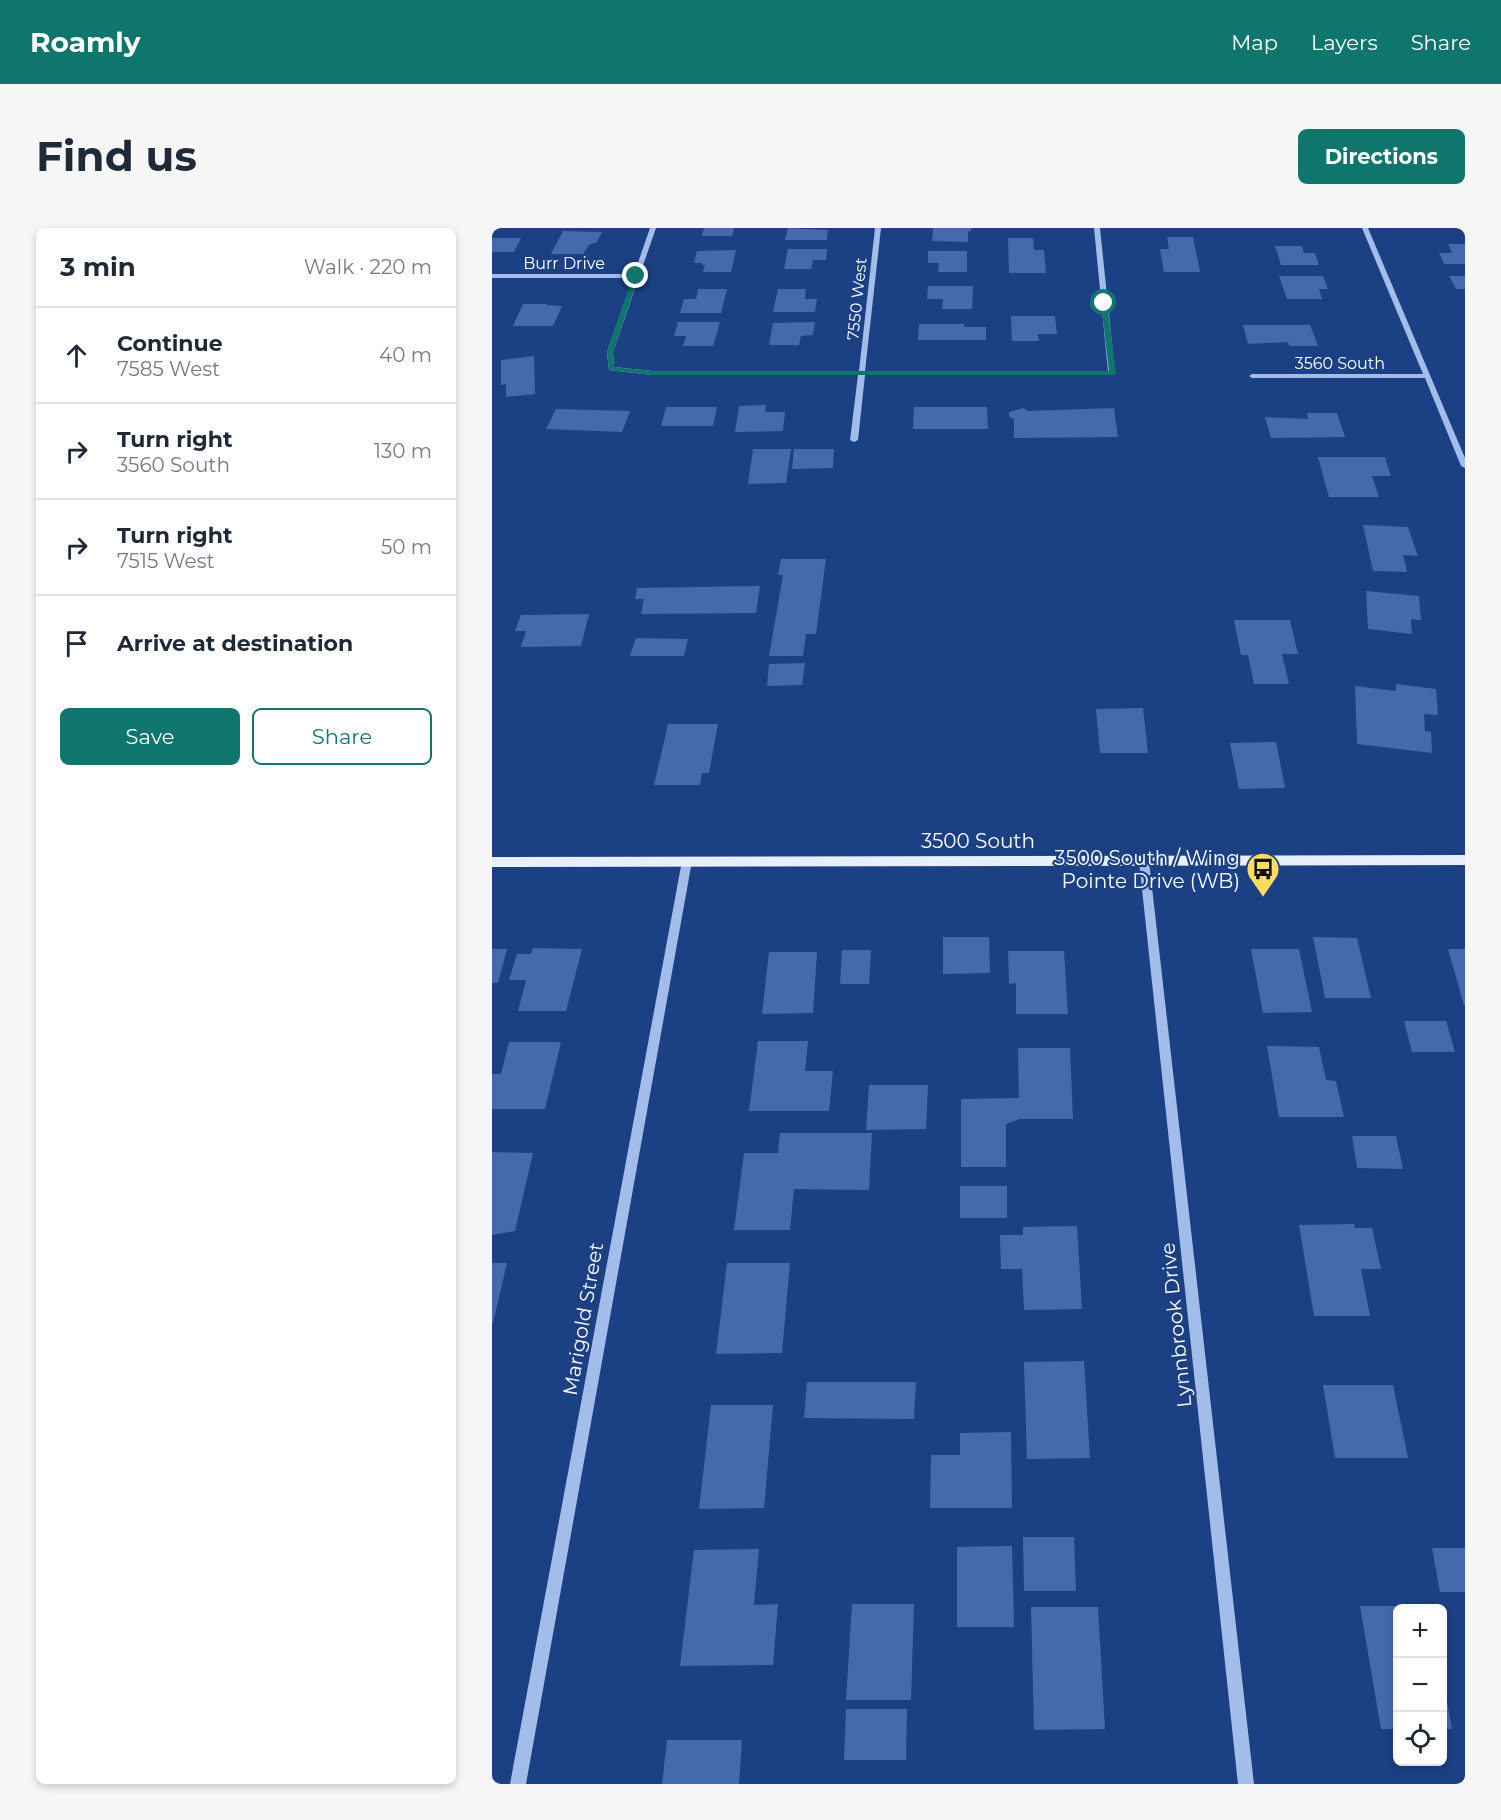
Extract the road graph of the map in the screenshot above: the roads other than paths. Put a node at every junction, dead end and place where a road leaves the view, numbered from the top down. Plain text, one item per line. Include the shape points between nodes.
1 (653, 228) edge
2 (878, 228) edge
3 (1097, 228) edge
4 (1365, 228) edge
5 (492, 276) edge
6 (636, 276) junction
7 (863, 373) junction
8 (1252, 376) dead end
9 (1427, 376) junction
10 (854, 440) dead end
11 (1465, 466) edge
12 (1465, 860) edge
13 (687, 861) junction
14 (1144, 861) junction
15 (492, 862) edge
16 (518, 1784) edge
17 (1246, 1784) edge

1 - 6 street
2 - 7 street, 7550 West
3 - 7 street via 1113,373
4 - 9 street
5 - 6 street, Burr Drive
6 - 7 street via 610,352 611,369 652,373
7 - 10 street, 7550 West
8 - 9 street, 3560 South
9 - 11 street
12 - 14 main road, 3500 South
13 - 14 main road, 3500 South
13 - 15 main road, 3500 South
13 - 16 street, Marigold Street
14 - 17 street, Lynnbrook Drive

